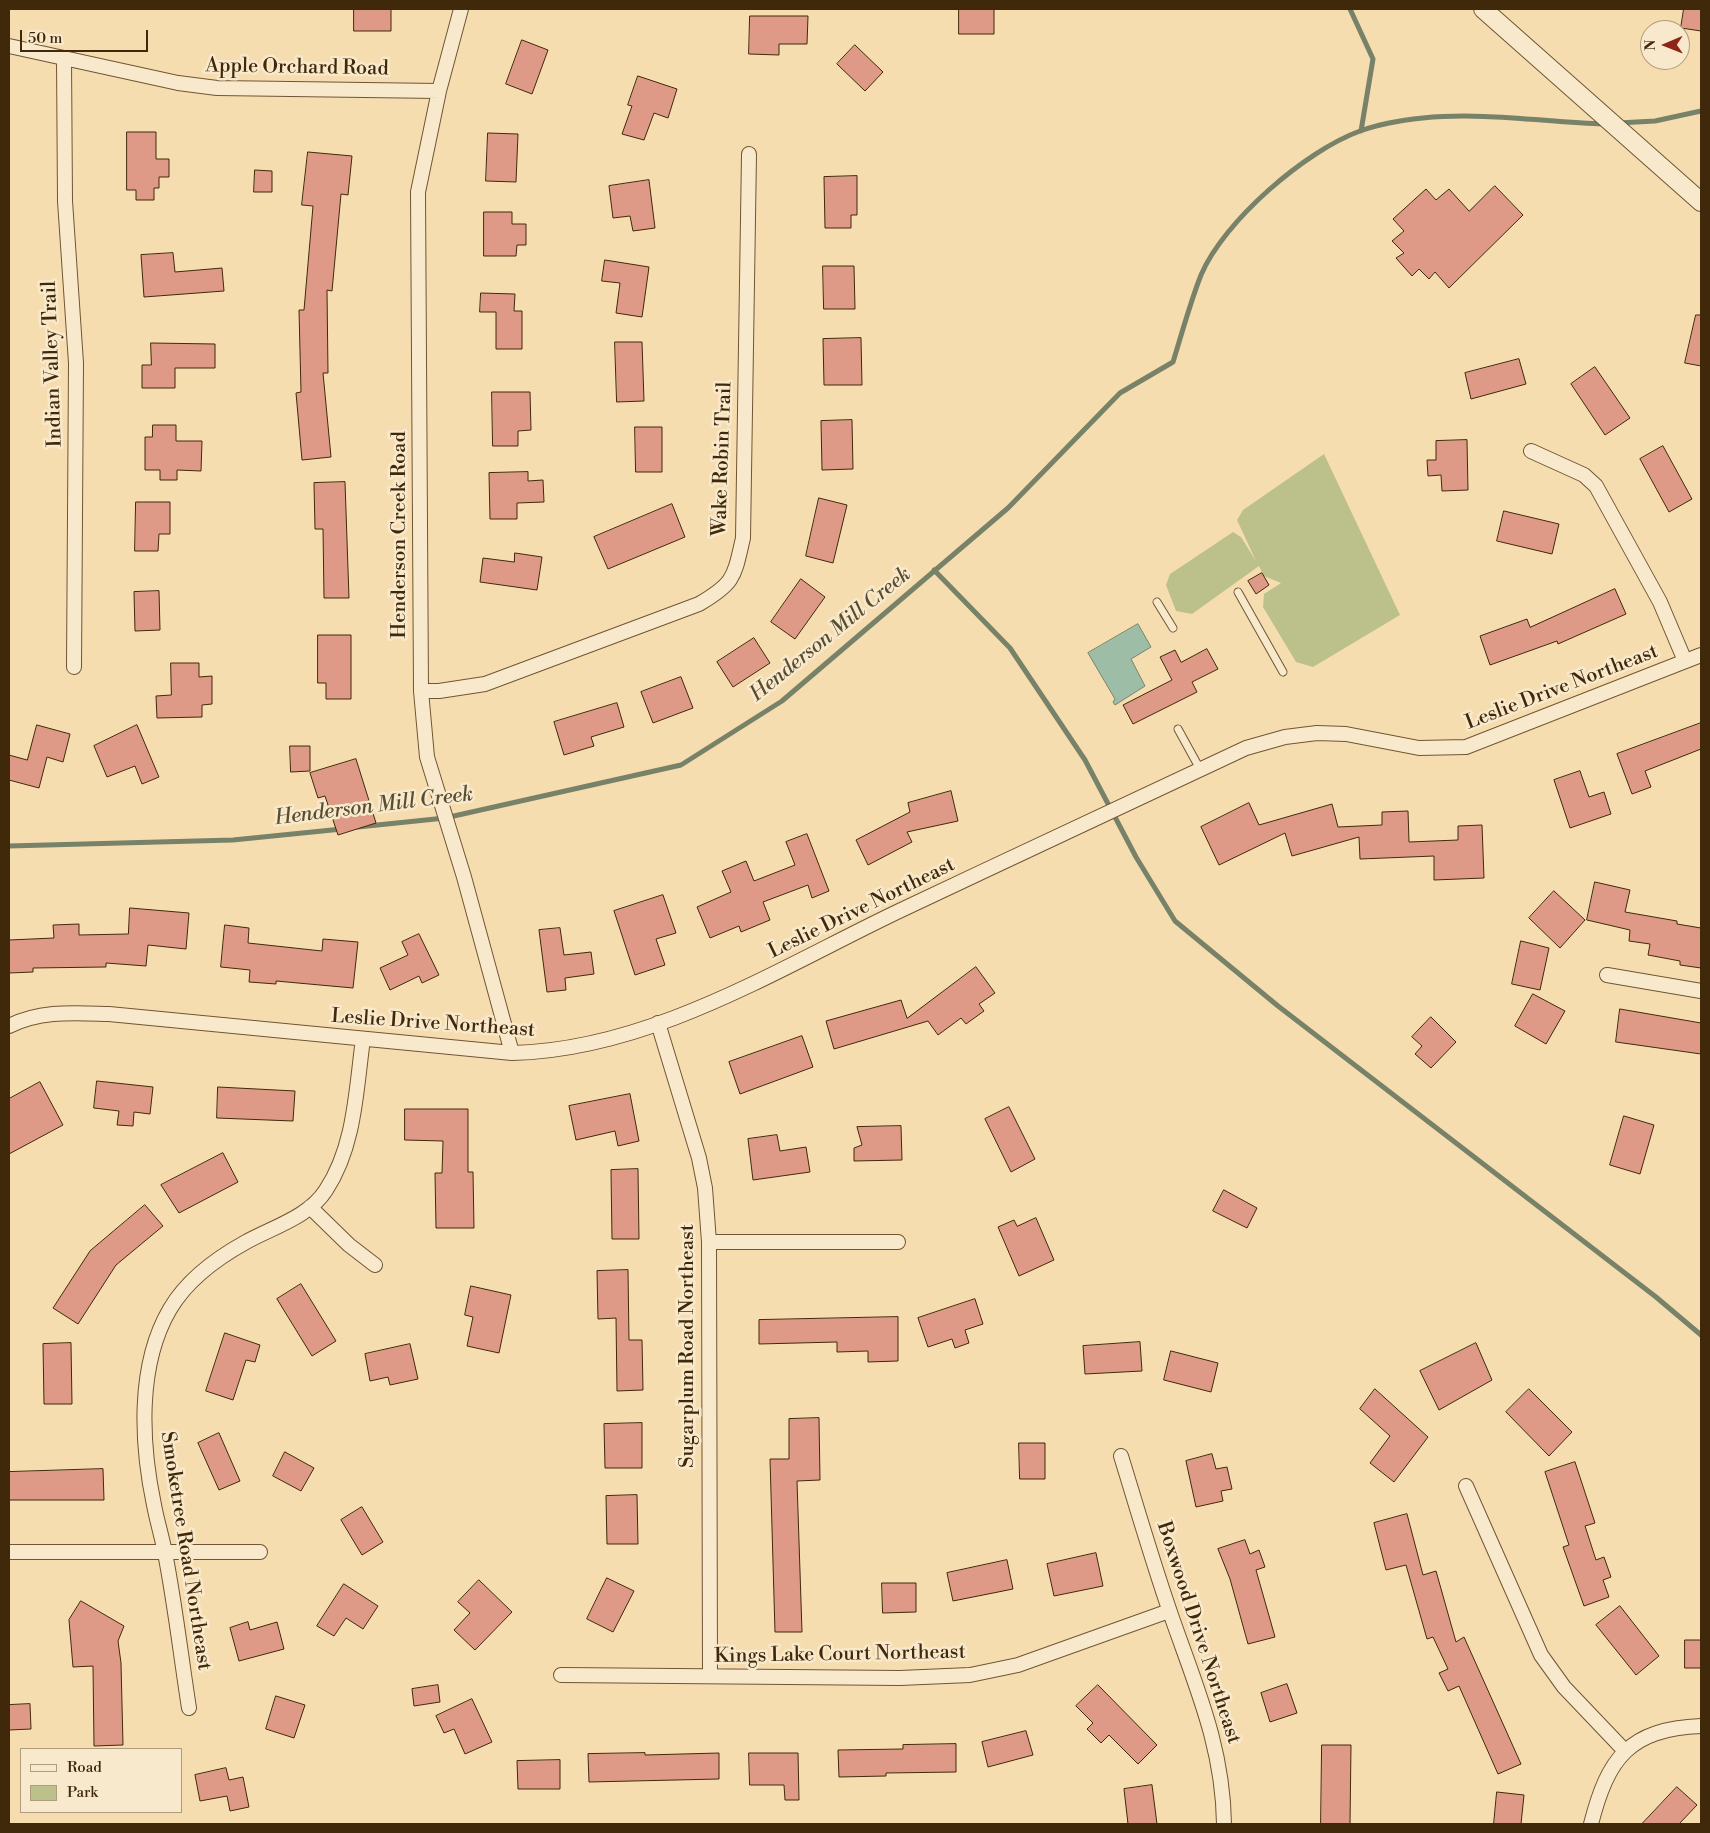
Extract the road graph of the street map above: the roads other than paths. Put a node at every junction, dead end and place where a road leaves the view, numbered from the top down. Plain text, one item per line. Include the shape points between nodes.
1 (461, 9) edge
2 (1483, 9) edge
3 (9, 46) edge
4 (64, 60) junction
5 (439, 91) junction
6 (749, 154) dead end
7 (1701, 202) edge
8 (1531, 451) dead end
9 (1238, 592) dead end
10 (1157, 602) dead end
11 (1173, 628) dead end
12 (1701, 655) edge
13 (1685, 661) junction
14 (74, 667) dead end
15 (1282, 672) dead end
16 (421, 691) junction
17 (1178, 729) dead end
18 (1200, 770) junction
19 (1606, 976) dead end
20 (1701, 991) edge
21 (658, 1023) junction
22 (9, 1026) edge
23 (363, 1039) junction
24 (512, 1053) junction
25 (310, 1207) junction
26 (709, 1242) junction
27 (898, 1242) dead end
28 (375, 1265) dead end
29 (1121, 1456) dead end
30 (1466, 1486) dead end
31 (9, 1552) edge
32 (260, 1552) dead end
33 (165, 1553) junction
34 (1169, 1611) junction
35 (561, 1675) dead end
36 (710, 1676) junction
37 (189, 1708) dead end
38 (1701, 1726) edge
39 (1624, 1750) junction
40 (1224, 1824) edge
41 (1591, 1824) edge

1 - 5 street, Henderson Creek Road
2 - 7 street
3 - 4 street, Apple Orchard Road
4 - 5 street, Apple Orchard Road via 217,88
4 - 14 street, Indian Valley Trail via 65,202 76,363
5 - 16 street, Henderson Creek Road via 418,192
6 - 16 street, Wake Robin Trail via 743,538 734,576 722,591 699,604 484,684
8 - 13 street via 1584,475 1596,486 1660,602
9 - 15 lane
10 - 11 lane
12 - 13 street, Leslie Drive Northeast
13 - 18 street, Leslie Drive Northeast via 1466,747 1419,748 1346,734 1317,733 1285,736 1246,748
16 - 24 street, Henderson Creek Road via 427,757
17 - 18 lane
18 - 21 street, Leslie Drive Northeast via 894,913 757,983
19 - 20 street
21 - 24 street, Leslie Drive Northeast via 585,1045 545,1052
21 - 26 street, Sugarplum Road Northeast via 699,1158
22 - 23 street, Leslie Drive Northeast via 51,1012 109,1014
23 - 24 street, Leslie Drive Northeast
23 - 25 street, Smoketree Road Northeast via 347,1147 325,1192
25 - 28 street
25 - 33 street, Smoketree Road Northeast via 246,1242 196,1277 182,1291 160,1329 146,1392 146,1456
26 - 27 street
26 - 36 street, Sugarplum Road Northeast
29 - 34 street, Boxwood Drive Northeast
30 - 39 street via 1541,1655 1564,1687
31 - 33 street
32 - 33 street
33 - 37 street, Smoketree Road Northeast
34 - 36 street, Kings Lake Court Northeast via 1018,1665 970,1674 900,1678
34 - 40 street, Boxwood Drive Northeast via 1210,1725 1224,1792
35 - 36 street, Kings Lake Court Northeast
38 - 39 street via 1680,1727 1648,1735
39 - 41 street via 1612,1765

